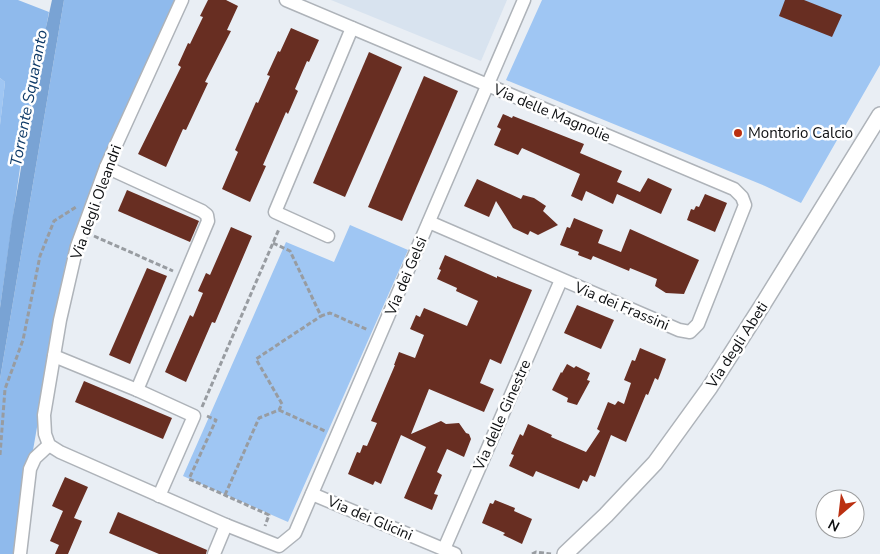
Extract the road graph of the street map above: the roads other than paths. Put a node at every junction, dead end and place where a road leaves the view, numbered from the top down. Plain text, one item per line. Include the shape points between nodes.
1 (182, 0) edge
2 (286, 0) edge
3 (524, 0) edge
4 (352, 28) junction
5 (488, 86) junction
6 (880, 115) edge
7 (106, 167) junction
8 (745, 206) joint
9 (429, 222) junction
10 (328, 236) dead end
11 (561, 280) junction
12 (54, 356) junction
13 (137, 390) junction
14 (49, 445) junction
15 (312, 494) junction
16 (159, 496) junction
17 (226, 525) junction
18 (449, 552) edge
19 (20, 554) edge
20 (214, 554) edge
21 (565, 554) edge

1 - 7 street, Via degli Oleandri
2 - 4 street, Via delle Magnolie
3 - 5 street, Via dei Gelsi
4 - 5 street, Via delle Magnolie
4 - 10 street via 275,212
5 - 8 street, Via delle Magnolie via 734,189
5 - 9 street, Via dei Gelsi
6 - 21 street, Via degli Abeti via 710,387 655,463
7 - 12 street, Via degli Oleandri via 82,231
7 - 13 street via 202,211 208,221
8 - 11 street, Via dei Frassini via 698,324 690,332
9 - 11 street, Via dei Frassini
9 - 15 street, Via dei Gelsi
11 - 18 street, Via delle Ginestre
12 - 13 street
12 - 14 street, Via degli Oleandri via 44,414
13 - 16 street via 194,416
14 - 16 street
14 - 19 street via 35,458 30,469
15 - 17 street, Via dei Gelsi via 295,533 279,546
15 - 18 street, Via dei Glicini
16 - 17 street
17 - 20 street

